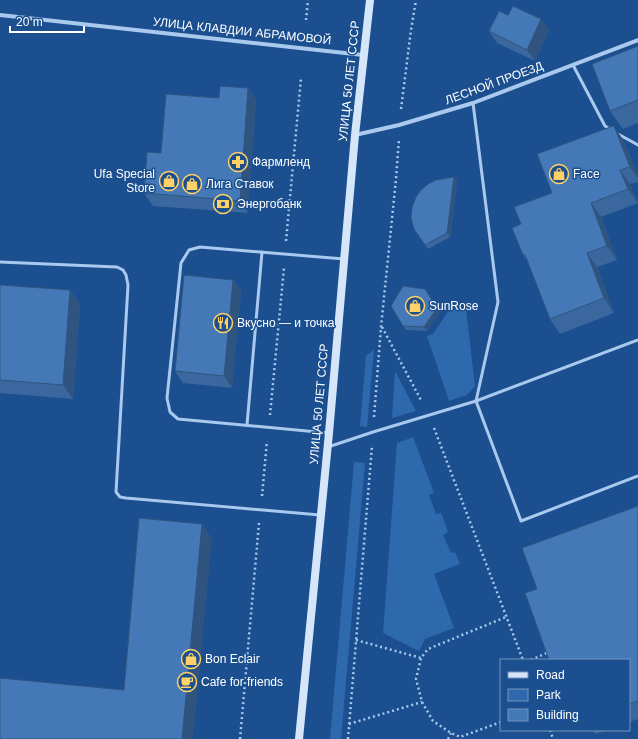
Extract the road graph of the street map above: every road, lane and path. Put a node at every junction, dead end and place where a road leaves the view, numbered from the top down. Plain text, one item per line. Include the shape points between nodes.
1 (308, 0) edge
2 (370, 0) edge
3 (416, 0) edge
4 (0, 14) edge
5 (306, 20) dead end
6 (638, 40) edge
7 (363, 55) junction
8 (573, 65) junction
9 (301, 78) dead end
10 (473, 103) junction
11 (399, 125) junction
12 (354, 135) junction
13 (638, 145) edge
14 (262, 252) junction
15 (285, 254) junction
16 (344, 259) junction
17 (0, 262) edge
18 (381, 327) junction
19 (638, 340) edge
20 (476, 401) junction
21 (429, 415) junction
22 (246, 425) junction
23 (268, 427) junction
24 (373, 432) junction
25 (329, 433) junction
26 (328, 447) junction
27 (638, 476) edge
28 (261, 509) junction
29 (320, 515) junction
30 (506, 617) junction
31 (356, 640) junction
32 (551, 651) edge
33 (421, 658) junction
34 (523, 659) edge
35 (533, 659) edge
36 (422, 702) junction
37 (500, 722) edge
38 (349, 724) junction
39 (451, 733) junction
40 (240, 739) edge
41 (299, 739) edge
42 (348, 739) edge
43 (448, 739) edge

1 - 5 path
2 - 7 main road, УЛИЦА 50 ЛЕТ СССР
3 - 11 path
4 - 7 street, УЛИЦА КЛАВДИИ АБРАМОВОЙ
6 - 8 street, ЛЕСНОЙ ПРОЕЗД
7 - 12 main road, УЛИЦА 50 ЛЕТ СССР
8 - 10 street, ЛЕСНОЙ ПРОЕЗД
8 - 13 lane via 605,126
9 - 15 path
10 - 11 street, ЛЕСНОЙ ПРОЕЗД
10 - 20 lane via 498,302
11 - 12 street, ЛЕСНОЙ ПРОЕЗД
11 - 18 path
12 - 16 main road, УЛИЦА 50 ЛЕТ СССР
14 - 15 lane
14 - 22 lane
14 - 22 lane via 200,247 189,250 181,263 167,398 170,412 178,419
15 - 16 lane
15 - 23 path
16 - 25 main road, УЛИЦА 50 ЛЕТ СССР
17 - 28 lane via 117,267 126,275 128,285 116,492 120,497
18 - 21 path
18 - 24 path
19 - 20 lane
20 - 21 lane
20 - 27 lane via 521,521
21 - 24 lane
21 - 30 path
22 - 23 lane
23 - 25 lane
23 - 28 path
24 - 26 lane
24 - 31 path
25 - 26 main road, УЛИЦА 50 ЛЕТ СССР
26 - 29 main road, УЛИЦА 50 ЛЕТ СССР
28 - 29 lane
28 - 40 path
29 - 41 main road, УЛИЦА 50 ЛЕТ СССР
30 - 33 path via 428,649
30 - 34 path
31 - 33 path
31 - 38 path
32 - 35 path
33 - 36 path via 416,679
36 - 38 path
36 - 39 path via 433,721
37 - 39 path via 460,737
38 - 42 path
39 - 43 path

